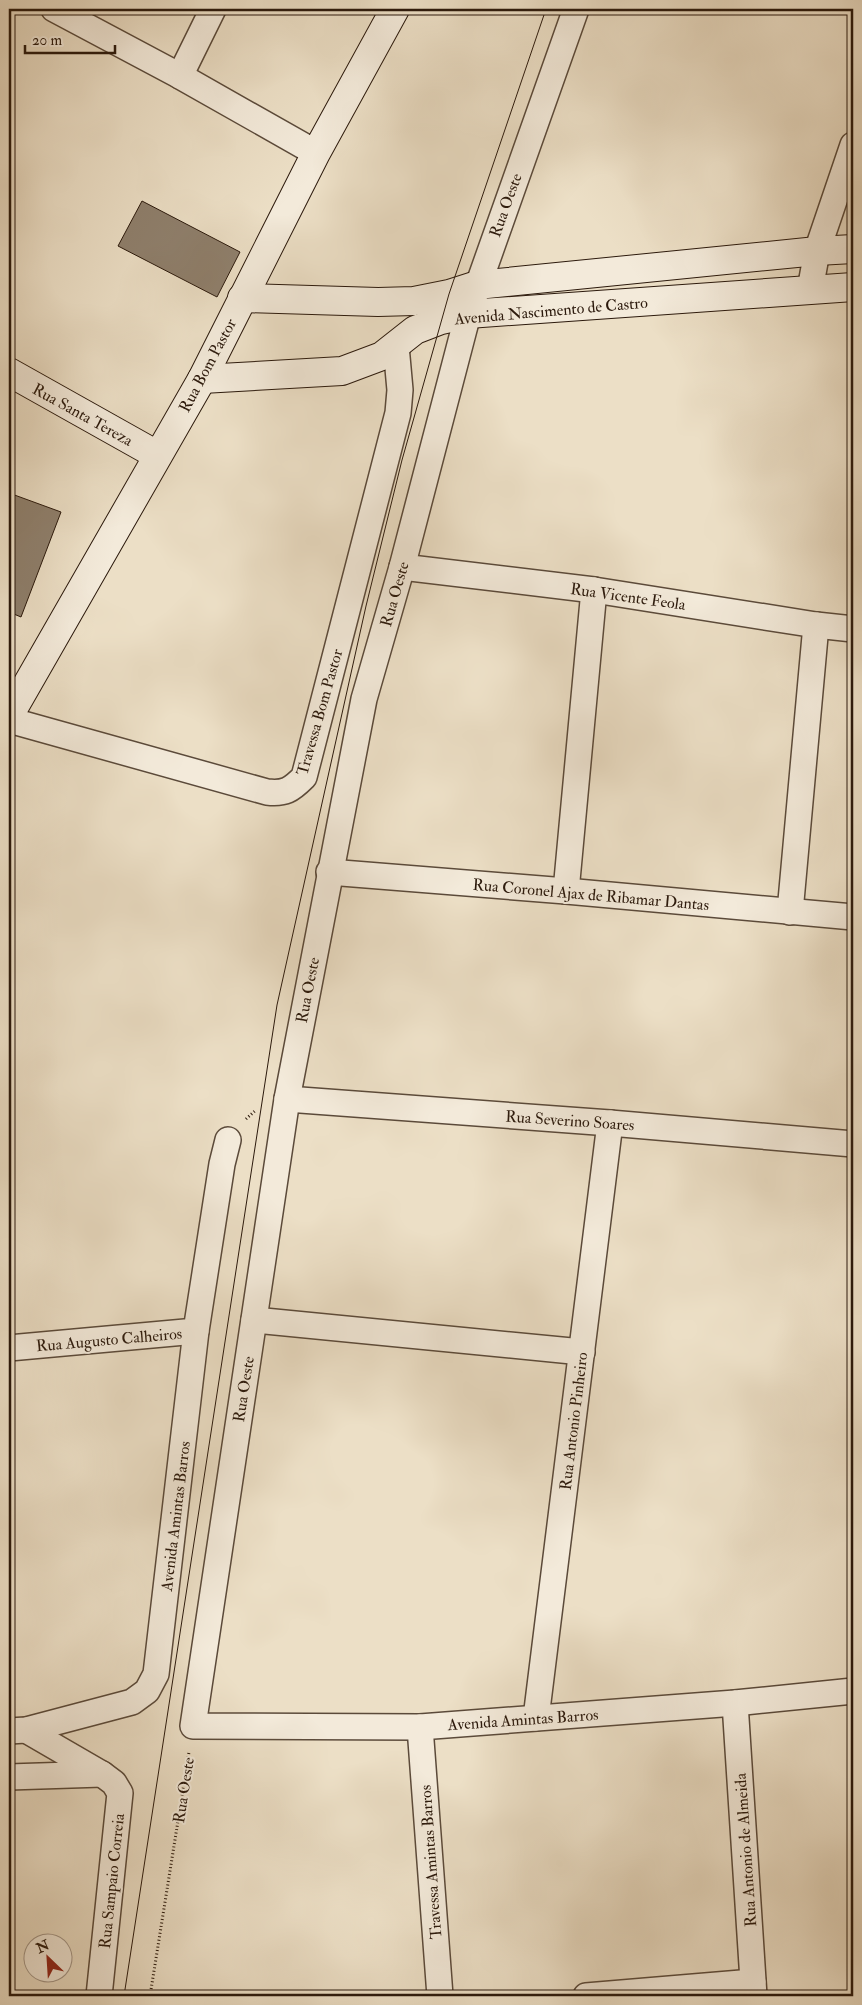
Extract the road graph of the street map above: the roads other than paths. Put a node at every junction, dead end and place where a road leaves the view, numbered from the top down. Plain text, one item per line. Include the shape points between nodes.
1 (54, 9) edge
2 (212, 9) edge
3 (395, 9) edge
4 (576, 9) edge
5 (180, 76) junction
6 (853, 145) edge
7 (316, 153) junction
8 (853, 249) edge
9 (817, 251) junction
10 (477, 285) junction
11 (853, 286) edge
12 (810, 290) junction
13 (242, 298) junction
14 (468, 314) junction
15 (396, 346) junction
16 (9, 372) edge
17 (202, 379) junction
18 (158, 455) junction
19 (402, 567) junction
20 (594, 590) junction
21 (816, 625) junction
22 (853, 629) edge
23 (9, 718) edge
24 (329, 872) junction
25 (566, 890) junction
26 (790, 912) junction
27 (853, 917) edge
28 (287, 1099) junction
29 (610, 1123) junction
30 (228, 1140) dead end
31 (853, 1144) edge
32 (254, 1320) junction
33 (196, 1331) junction
34 (9, 1348) edge
35 (582, 1352) junction
36 (853, 1691) edge
37 (735, 1703) junction
38 (536, 1718) junction
39 (193, 1726) joint
40 (420, 1727) junction
41 (17, 1730) edge
42 (102, 1774) junction
43 (9, 1777) edge
44 (754, 1989) edge
45 (99, 1996) edge
46 (440, 1996) edge
47 (586, 1996) edge

1 - 5 street
2 - 5 street
3 - 7 street, Rua Bom Pastor
4 - 10 street, Rua Oeste
5 - 7 street
6 - 9 street
7 - 13 street, Rua Bom Pastor
8 - 9 street, Avenida Nascimento de Castro
9 - 10 street, Avenida Nascimento de Castro
9 - 12 street
10 - 13 street, Avenida Nascimento de Castro via 414,301
10 - 14 street, Rua Oeste
11 - 12 street, Avenida Nascimento de Castro
12 - 14 street, Avenida Nascimento de Castro
13 - 17 street, Rua Bom Pastor
14 - 15 street, Avenida Nascimento de Castro via 415,330
14 - 19 street, Rua Oeste
15 - 17 street, Avenida Nascimento de Castro via 382,356 342,371
15 - 23 street, Travessa Bom Pastor via 400,390 398,413 304,777 293,788 280,794 267,792
16 - 18 street, Rua Santa Tereza
17 - 18 street, Rua Bom Pastor
18 - 23 street, Rua Bom Pastor
19 - 20 street, Rua Vicente Feola
19 - 24 street, Rua Oeste via 364,699
20 - 21 street, Rua Vicente Feola
20 - 25 street
21 - 22 street, Rua Vicente Feola
21 - 26 street
24 - 25 street, Rua Coronel Ajax de Ribamar Dantas
24 - 28 street, Rua Oeste
25 - 26 street, Rua Coronel Ajax de Ribamar Dantas
26 - 27 street, Rua Coronel Ajax de Ribamar Dantas
28 - 29 street, Rua Severino Soares
28 - 32 street, Rua Oeste
29 - 31 street, Rua Severino Soares
29 - 35 street, Rua Antonio Pinheiro
30 - 33 street, Rua Augusto Calheiros
32 - 35 street
32 - 39 street, Rua Oeste
33 - 34 street, Rua Augusto Calheiros
33 - 41 street, Avenida Amintas Barros via 156,1674 147,1690 132,1702
35 - 38 street, Rua Antonio Pinheiro
36 - 37 street, Avenida Amintas Barros
37 - 38 street, Avenida Amintas Barros
37 - 44 street, Rua Antonio de Almeida
38 - 40 street, Avenida Amintas Barros
39 - 40 street, Avenida Amintas Barros
40 - 46 street, Travessa Amintas Barros
41 - 42 street, Avenida Amintas Barros
42 - 43 street
42 - 45 street, Rua Sampaio Correia via 114,1783 120,1793
44 - 47 street

